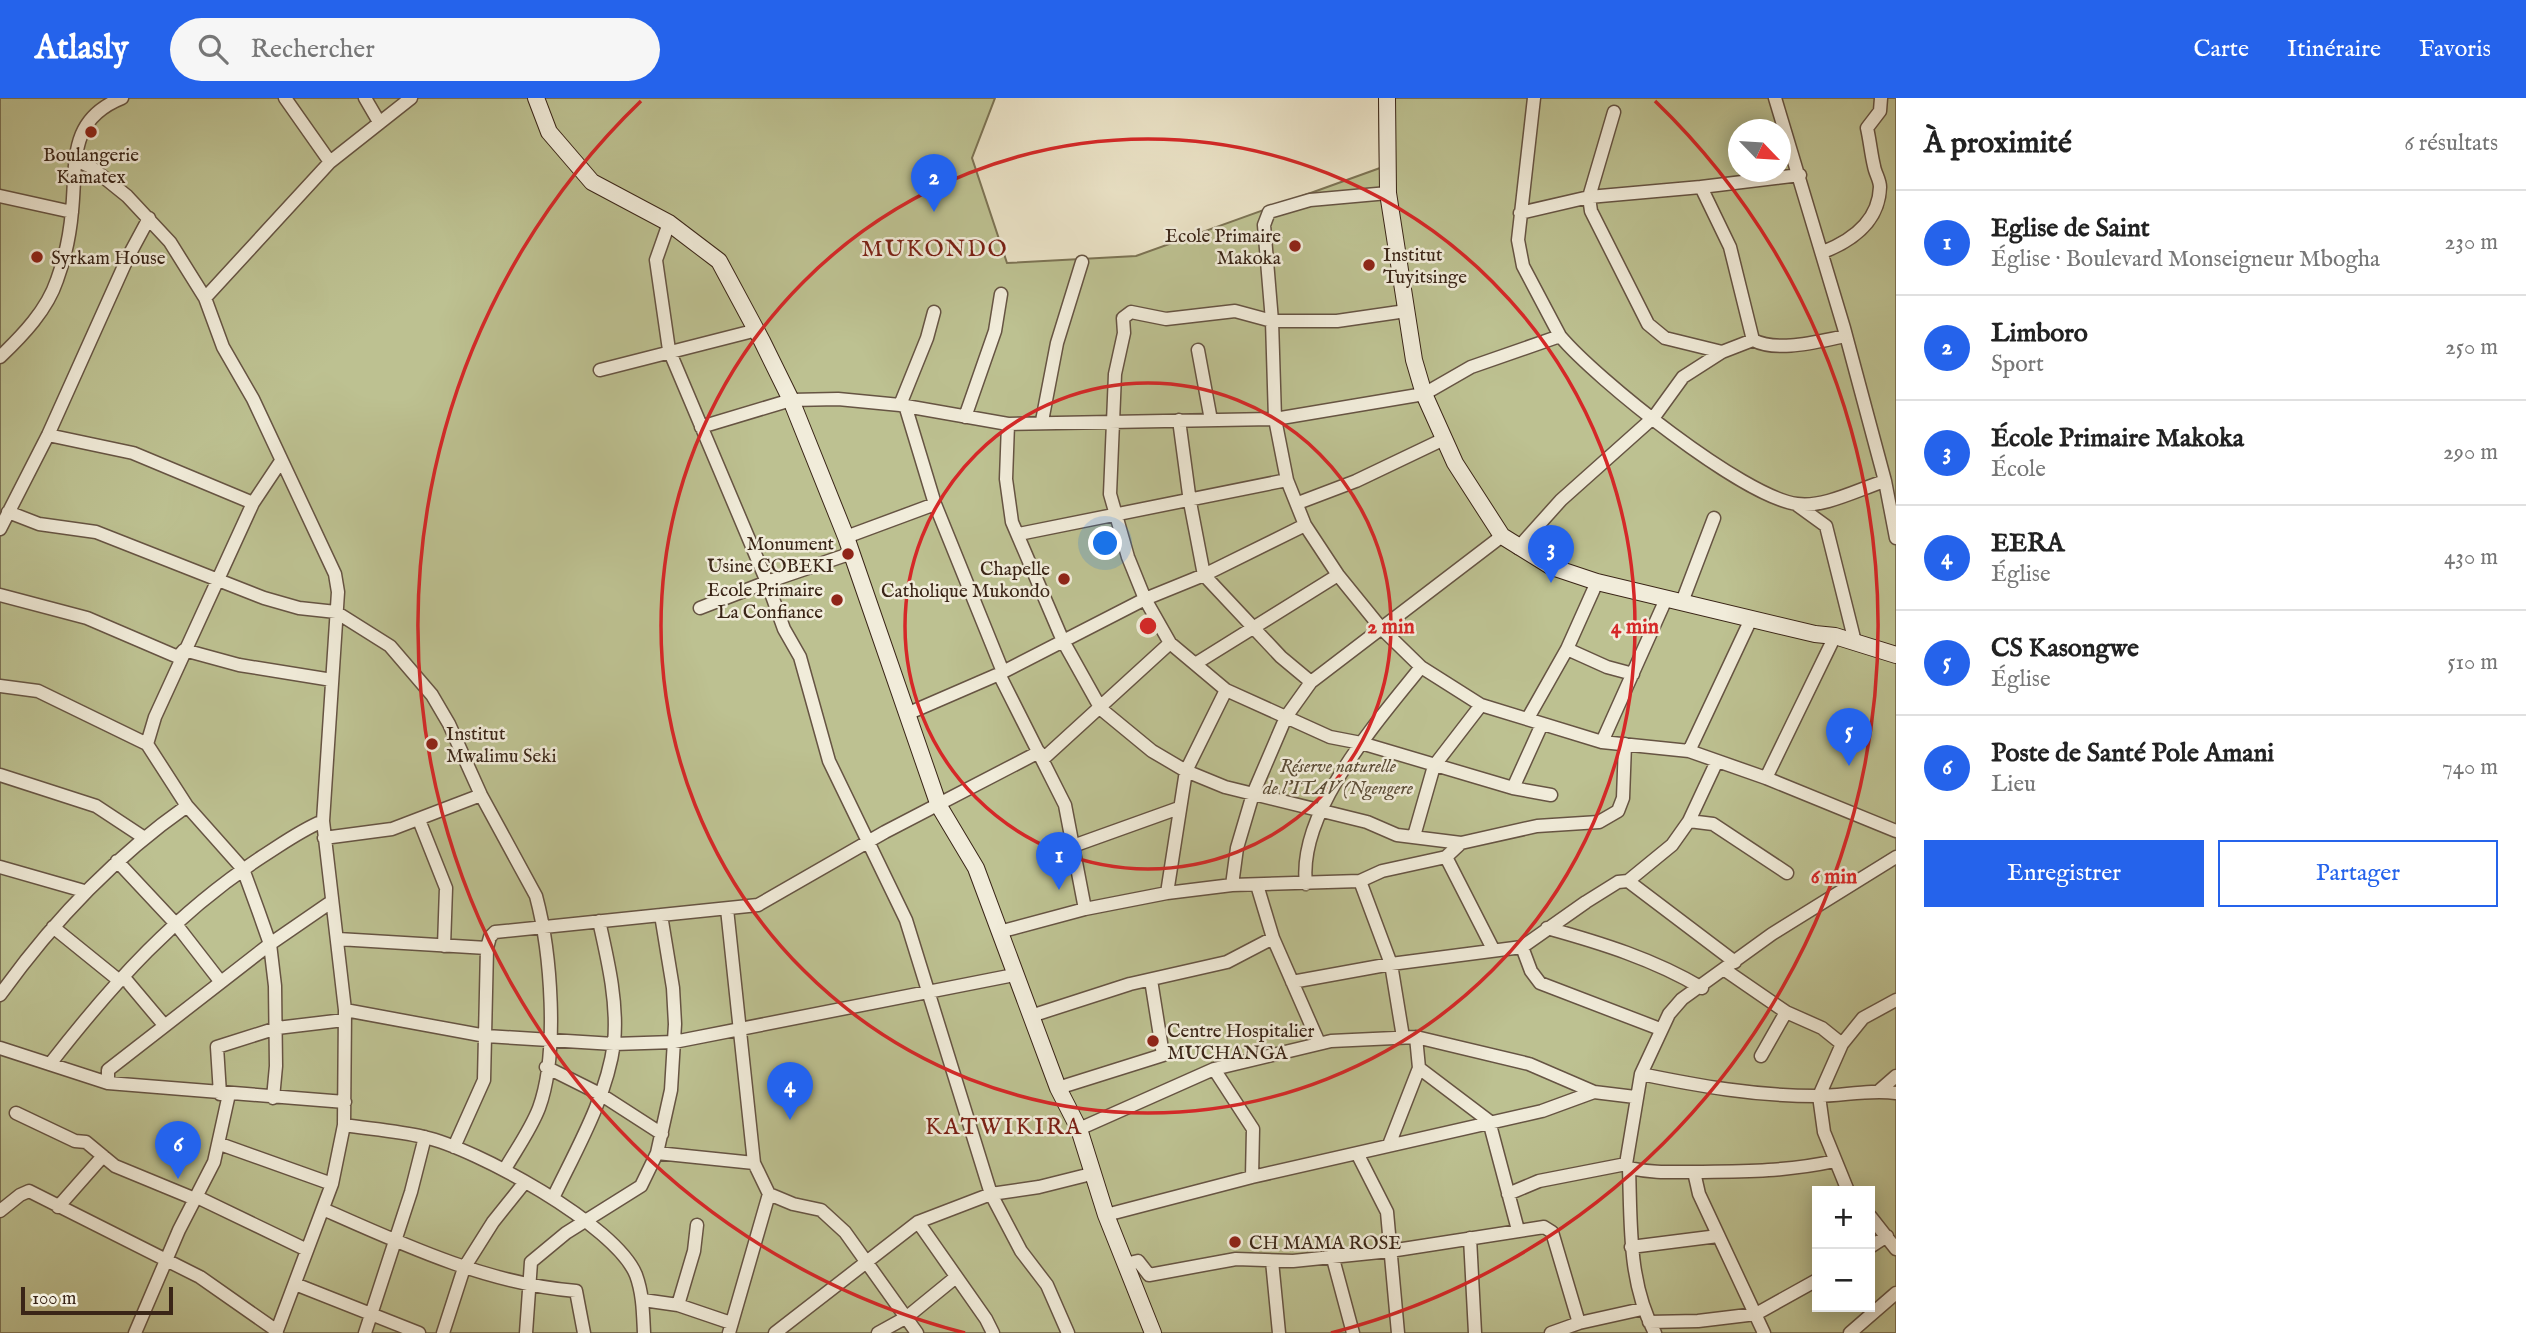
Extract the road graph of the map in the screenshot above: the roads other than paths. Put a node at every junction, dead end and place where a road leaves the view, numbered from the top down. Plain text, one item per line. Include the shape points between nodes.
1 (285, 98) edge
2 (365, 98) edge
3 (411, 98) edge
4 (536, 98) edge
5 (1387, 98) edge
6 (1534, 98) edge
7 (1775, 98) edge
8 (1881, 98) edge
9 (114, 100) edge
10 (1614, 112) dead end
11 (379, 122) junction
12 (74, 159) junction
13 (330, 162) junction
14 (1800, 175) junction
15 (1701, 187) junction
16 (1388, 193) junction
17 (0, 196) edge
18 (1589, 197) junction
19 (72, 212) junction
20 (1520, 213) junction
21 (149, 218) junction
22 (669, 223) junction
23 (1823, 252) junction
24 (1082, 262) dead end
25 (1001, 294) dead end
26 (205, 299) junction
27 (1406, 311) junction
28 (934, 312) dead end
29 (1272, 321) junction
30 (757, 330) junction
31 (1560, 336) junction
32 (1846, 336) junction
33 (1753, 340) junction
34 (669, 350) junction
35 (1198, 350) dead end
36 (1722, 352) junction
37 (0, 357) edge
38 (600, 370) dead end
39 (1423, 394) junction
40 (791, 400) junction
41 (902, 405) junction
42 (965, 417) junction
43 (1654, 417) junction
44 (1275, 419) junction
45 (1178, 420) junction
46 (1211, 420) junction
47 (1042, 421) junction
48 (1112, 423) junction
49 (1008, 424) junction
50 (701, 427) junction
51 (48, 435) junction
52 (1444, 439) junction
53 (281, 461) junction
54 (1287, 480) junction
55 (1885, 481) junction
56 (1190, 502) junction
57 (253, 503) junction
58 (1298, 503) junction
59 (935, 504) junction
60 (1797, 504) junction
61 (9, 512) junction
62 (1114, 513) junction
63 (1714, 518) dead end
64 (1305, 526) junction
65 (0, 529) edge
66 (1019, 534) junction
67 (1502, 536) junction
68 (846, 537) junction
69 (1896, 538) edge
70 (1518, 548) junction
71 (852, 553) junction
72 (1205, 575) junction
73 (1338, 575) junction
74 (218, 582) junction
75 (767, 582) junction
76 (1597, 582) junction
77 (0, 594) edge
78 (1145, 599) junction
79 (1674, 601) junction
80 (700, 608) dead end
81 (336, 612) junction
82 (1751, 619) junction
83 (1254, 628) junction
84 (1381, 628) junction
85 (1835, 636) junction
86 (1063, 641) junction
87 (1854, 642) junction
88 (1170, 643) junction
89 (1567, 649) junction
90 (184, 650) junction
91 (1896, 655) edge
92 (1195, 664) junction
93 (1420, 667) junction
94 (1001, 673) junction
95 (1633, 674) junction
96 (332, 680) junction
97 (1311, 682) junction
98 (0, 685) edge
99 (1226, 690) junction
100 (1481, 705) junction
101 (1101, 709) junction
102 (909, 713) junction
103 (1286, 717) junction
104 (1528, 718) junction
105 (1542, 724) junction
106 (1602, 742) junction
107 (1361, 743) junction
108 (147, 744) junction
109 (1625, 744) junction
110 (1689, 751) junction
111 (1041, 756) junction
112 (1717, 761) junction
113 (1434, 766) junction
114 (1186, 771) junction
115 (0, 775) edge
116 (1766, 778) junction
117 (1513, 788) junction
118 (481, 794) junction
119 (1253, 794) junction
120 (1552, 795) dead end
121 (187, 806) junction
122 (939, 806) junction
123 (1178, 808) junction
124 (1322, 810) junction
125 (419, 820) junction
126 (323, 821) junction
127 (1689, 821) junction
128 (1896, 831) edge
129 (1414, 836) junction
130 (143, 837) junction
131 (324, 838) junction
132 (870, 842) junction
133 (1461, 844) junction
134 (1073, 846) junction
135 (1446, 857) junction
136 (1896, 857) edge
137 (117, 860) junction
138 (0, 867) edge
139 (243, 869) junction
140 (1787, 873) dead end
141 (1360, 881) junction
142 (1628, 881) junction
143 (1306, 884) junction
144 (1258, 885) junction
145 (1232, 886) junction
146 (84, 891) junction
147 (1167, 892) junction
148 (331, 902) junction
149 (727, 909) junction
150 (1085, 909) junction
151 (661, 915) junction
152 (599, 921) junction
153 (175, 923) junction
154 (52, 927) junction
155 (1546, 928) junction
156 (542, 929) junction
157 (999, 932) junction
158 (1273, 938) junction
159 (338, 939) junction
160 (270, 944) junction
161 (444, 946) junction
162 (1522, 947) junction
163 (487, 948) junction
164 (1493, 949) junction
165 (1391, 964) junction
166 (1730, 966) junction
167 (1014, 975) junction
168 (121, 980) junction
169 (1151, 980) junction
170 (220, 981) junction
171 (1292, 982) junction
172 (1702, 988) junction
173 (927, 991) junction
174 (0, 995) edge
175 (1896, 1000) edge
176 (1786, 1012) junction
177 (344, 1015) junction
178 (1031, 1016) junction
179 (164, 1025) junction
180 (277, 1028) junction
181 (1660, 1029) junction
182 (740, 1030) junction
183 (486, 1036) junction
184 (1410, 1037) junction
185 (550, 1041) junction
186 (674, 1042) junction
187 (1319, 1043) junction
188 (614, 1044) junction
189 (1842, 1044) junction
190 (0, 1048) edge
191 (1761, 1056) dead end
192 (51, 1064) junction
193 (547, 1067) junction
194 (1419, 1068) junction
195 (1214, 1069) junction
196 (1641, 1074) junction
197 (1896, 1076) edge
198 (108, 1083) junction
199 (1058, 1088) junction
200 (1880, 1090) junction
201 (1594, 1092) junction
202 (1896, 1093) edge
203 (225, 1094) junction
204 (600, 1094) junction
205 (1819, 1096) junction
206 (1635, 1097) junction
207 (273, 1098) junction
208 (345, 1102) junction
209 (16, 1113) dead end
210 (1489, 1121) junction
211 (344, 1125) junction
212 (1079, 1129) junction
213 (662, 1133) junction
214 (425, 1137) junction
215 (220, 1144) junction
216 (1389, 1145) junction
217 (454, 1147) junction
218 (657, 1153) junction
219 (1358, 1155) junction
220 (103, 1156) junction
221 (1835, 1161) junction
222 (754, 1163) junction
223 (1627, 1166) junction
224 (505, 1169) junction
225 (1693, 1172) junction
226 (1091, 1174) junction
227 (1252, 1177) junction
228 (525, 1182) junction
229 (332, 1184) junction
230 (1846, 1186) edge
231 (769, 1194) junction
232 (991, 1194) junction
233 (1508, 1194) junction
234 (196, 1198) junction
235 (553, 1198) junction
236 (58, 1207) junction
237 (323, 1209) junction
238 (0, 1211) edge
239 (1106, 1215) junction
240 (585, 1221) junction
241 (918, 1222) junction
242 (1875, 1222) edge
243 (697, 1224) dead end
244 (1518, 1230) junction
245 (1718, 1236) junction
246 (1887, 1236) junction
247 (1470, 1238) junction
248 (396, 1241) junction
249 (1875, 1244) edge
250 (1631, 1247) junction
251 (1896, 1249) edge
252 (307, 1250) junction
253 (1390, 1251) junction
254 (1332, 1255) junction
255 (167, 1258) junction
256 (1272, 1261) junction
257 (866, 1263) junction
258 (1125, 1264) junction
259 (464, 1268) junction
260 (956, 1277) junction
261 (529, 1283) junction
262 (1812, 1283) edge
263 (295, 1284) junction
264 (1896, 1293) edge
265 (643, 1300) junction
266 (678, 1305) junction
267 (1642, 1309) junction
268 (1756, 1314) junction
269 (372, 1315) junction
270 (907, 1317) junction
271 (1579, 1323) junction
272 (1652, 1327) edge
273 (730, 1328) edge
274 (276, 1332) edge
275 (990, 1332) edge
276 (135, 1333) edge
277 (365, 1333) edge
278 (419, 1333) edge
279 (443, 1333) edge
280 (526, 1333) edge
281 (584, 1333) edge
282 (644, 1333) edge
283 (775, 1333) edge
284 (878, 1333) edge
285 (917, 1333) edge
286 (1068, 1333) edge
287 (1153, 1333) edge
288 (1279, 1333) edge
289 (1353, 1333) edge
290 (1398, 1333) edge
291 (1475, 1333) edge
292 (1553, 1333) edge
293 (1764, 1333) edge
294 (1850, 1333) edge

1 - 13 street
2 - 11 street
3 - 11 street
4 - 22 street via 549,132 592,182
5 - 16 street
6 - 20 street
7 - 14 street
8 - 23 street via 1880,111 1867,128 1880,186 1874,208 1856,235
9 - 12 street via 89,119
10 - 18 street
11 - 13 street
12 - 19 street
12 - 21 street via 91,167
13 - 26 street
14 - 15 street
14 - 23 street
15 - 18 street
15 - 33 street via 1730,247
16 - 27 street
16 - 29 street via 1310,200 1269,212 1264,225
17 - 19 street
18 - 20 street
18 - 36 street via 1591,211 1648,324 1665,338
19 - 37 street via 56,283 32,324
20 - 31 street via 1518,240 1523,265
21 - 26 street via 170,242
21 - 51 street
22 - 30 street via 719,261
22 - 34 street via 656,260
23 - 32 street
24 - 47 street via 1057,343
25 - 42 street via 995,331
26 - 53 street via 223,348
27 - 29 street via 1336,321
27 - 39 street
28 - 41 street
29 - 44 street
29 - 48 street via 1235,311 1166,319 1131,312 1124,318
30 - 34 street
30 - 40 street
31 - 39 street via 1471,367
31 - 43 street via 1603,380
32 - 33 street via 1784,345
32 - 55 street
33 - 36 street
34 - 38 street
34 - 50 street
35 - 46 street
36 - 43 street via 1683,377
39 - 44 street
39 - 52 street
40 - 41 street via 838,398
40 - 50 street
40 - 68 street
41 - 42 street
41 - 59 street
42 - 49 street
43 - 60 street via 1747,485
43 - 70 street via 1561,500
44 - 46 street
44 - 54 street
45 - 46 street
45 - 48 street
45 - 56 street
47 - 48 street
47 - 49 street
48 - 62 street via 1110,494
49 - 66 street via 1008,502
50 - 75 street
51 - 57 street via 133,453
51 - 61 street
52 - 58 street
52 - 67 street
53 - 57 street
53 - 81 street via 335,574
54 - 56 street
54 - 58 street
55 - 60 street via 1815,503
55 - 69 street
56 - 62 street
56 - 72 street
57 - 74 street
58 - 64 street
59 - 68 street
59 - 94 street
60 - 87 street via 1826,526
61 - 65 street
61 - 74 street via 39,524 96,531
62 - 66 street
62 - 78 street
63 - 79 street
64 - 72 street
64 - 73 street
66 - 86 street
67 - 70 street
67 - 84 street
68 - 71 street
70 - 76 street
71 - 75 street
71 - 102 street
72 - 78 street
72 - 83 street
73 - 83 street
73 - 84 street
74 - 81 street via 299,608
74 - 90 street
75 - 80 street
75 - 132 street via 800,657 829,761
76 - 79 street
76 - 89 street
77 - 90 street via 87,618 178,657
78 - 86 street
78 - 88 street
79 - 82 street
79 - 95 street
81 - 96 street
81 - 118 street via 390,646 432,695
82 - 85 street
82 - 110 street
83 - 92 street
83 - 97 street
84 - 93 street
84 - 97 street
85 - 87 street
85 - 116 street
86 - 94 street
86 - 101 street
87 - 91 street
88 - 92 street
88 - 101 street
89 - 95 street
89 - 104 street
90 - 96 street via 239,665
90 - 108 street
92 - 99 street
93 - 100 street
93 - 107 street
94 - 102 street
94 - 111 street
95 - 106 street
96 - 126 street
97 - 103 street
98 - 108 street via 37,691
99 - 103 street
99 - 114 street
100 - 104 street
100 - 113 street
101 - 111 street
101 - 114 street
102 - 122 street
103 - 107 street via 1330,737
103 - 119 street
104 - 105 street
105 - 106 street
105 - 117 street
106 - 109 street
107 - 113 street
107 - 124 street
108 - 121 street
109 - 110 street
109 - 133 street via 1623,798 1613,816 1581,825 1537,825
110 - 112 street
111 - 122 street
111 - 134 street via 1065,805
112 - 116 street
112 - 127 street
113 - 117 street
113 - 129 street
114 - 119 street
114 - 123 street
115 - 130 street via 96,806
116 - 128 street
117 - 120 street
118 - 125 street
118 - 156 street via 536,896
119 - 124 street
119 - 145 street via 1237,848
121 - 130 street
121 - 139 street
122 - 132 street
122 - 157 street via 976,868
123 - 134 street
123 - 147 street
124 - 129 street via 1397,835
124 - 143 street via 1308,847
125 - 131 street via 392,829
125 - 161 street via 446,888
126 - 131 street
126 - 139 street
127 - 140 street via 1713,824
127 - 142 street via 1672,845
129 - 133 street
130 - 137 street
131 - 148 street
132 - 149 street via 769,900
132 - 173 street via 906,920
133 - 135 street
134 - 150 street
135 - 141 street
135 - 164 street
136 - 166 street via 1772,934
137 - 146 street
137 - 153 street
138 - 146 street
139 - 153 street
139 - 160 street
141 - 143 street
141 - 165 street
142 - 155 street via 1618,882
142 - 166 street
143 - 144 street
144 - 145 street
144 - 158 street
145 - 147 street
146 - 154 street
147 - 150 street
148 - 159 street
148 - 160 street
149 - 151 street
149 - 182 street
150 - 157 street
151 - 152 street
151 - 186 street via 673,988
152 - 156 street
152 - 188 street via 611,978
153 - 168 street
153 - 170 street
154 - 168 street
154 - 174 street
155 - 162 street
155 - 172 street via 1657,963
156 - 163 street via 495,932
156 - 185 street
157 - 167 street
158 - 169 street via 1227,962
158 - 171 street
159 - 161 street
159 - 177 street
160 - 170 street
160 - 180 street
161 - 163 street
162 - 164 street
162 - 181 street via 1540,983
163 - 183 street
164 - 165 street
165 - 171 street
165 - 184 street
166 - 172 street
166 - 176 street
167 - 173 street
167 - 178 street
168 - 179 street via 127,981
168 - 192 street
169 - 178 street
169 - 199 street via 1163,1055
170 - 179 street
171 - 187 street
172 - 181 street via 1682,999
173 - 182 street
173 - 232 street
175 - 189 street via 1863,1018
176 - 189 street via 1822,1028
176 - 191 street
177 - 180 street
177 - 183 street
177 - 208 street
178 - 199 street
179 - 198 street via 108,1070
180 - 203 street via 217,1047
180 - 207 street
181 - 196 street
182 - 186 street
182 - 222 street
183 - 185 street
183 - 217 street via 484,1080
184 - 187 street
184 - 194 street
184 - 201 street via 1529,1064
185 - 188 street
185 - 193 street
186 - 188 street
186 - 213 street
187 - 195 street
188 - 204 street
189 - 205 street
190 - 192 street
192 - 198 street
193 - 204 street
193 - 224 street via 539,1107
194 - 210 street
194 - 216 street
195 - 212 street
195 - 227 street via 1253,1129
196 - 205 street via 1719,1090
196 - 206 street
197 - 200 street
198 - 203 street
199 - 212 street
200 - 202 street
200 - 205 street
201 - 206 street
201 - 210 street via 1542,1111
203 - 207 street
203 - 215 street
204 - 213 street
204 - 235 street
205 - 221 street via 1824,1132
206 - 223 street
207 - 208 street
208 - 211 street
209 - 220 street via 86,1142
210 - 216 street
210 - 233 street
211 - 214 street
211 - 229 street
212 - 226 street
213 - 218 street
214 - 217 street
214 - 248 street
215 - 229 street
215 - 234 street
216 - 219 street
217 - 224 street
218 - 222 street
218 - 240 street via 641,1186
219 - 227 street
219 - 253 street via 1387,1212
220 - 234 street via 115,1166
220 - 236 street
221 - 225 street via 1788,1171
221 - 230 street
222 - 231 street
223 - 225 street via 1657,1173
223 - 233 street via 1539,1181
223 - 250 street
224 - 228 street
225 - 245 street
226 - 232 street
226 - 239 street
227 - 239 street
228 - 235 street
228 - 259 street
229 - 237 street
231 - 257 street via 821,1210
231 - 273 street
232 - 241 street
232 - 286 street via 1021,1251 1047,1285
233 - 244 street
234 - 252 street
234 - 255 street
235 - 240 street
236 - 238 street via 29,1191
236 - 255 street
237 - 248 street
237 - 252 street
239 - 258 street
240 - 261 street via 531,1262
240 - 265 street via 631,1266
241 - 257 street
241 - 260 street
242 - 246 street
243 - 266 street
244 - 247 street
244 - 271 street via 1544,1227 1552,1232
245 - 250 street
245 - 268 street
246 - 249 street
246 - 251 street
247 - 253 street
247 - 291 street
248 - 259 street
248 - 269 street
250 - 267 street
252 - 263 street
253 - 254 street
253 - 290 street
254 - 256 street
254 - 289 street
255 - 274 street
255 - 276 street
256 - 258 street via 1236,1259 1149,1275 1138,1261
256 - 288 street
257 - 270 street
257 - 283 street
258 - 287 street
259 - 261 street
259 - 279 street
260 - 270 street
260 - 275 street
261 - 280 street
261 - 281 street via 543,1289 576,1291
262 - 268 street
263 - 269 street
263 - 274 street
264 - 294 street
265 - 266 street
265 - 282 street
266 - 273 street
267 - 271 street
267 - 272 street
268 - 272 street
268 - 293 street
269 - 277 street
269 - 278 street
270 - 284 street
270 - 285 street
271 - 292 street

